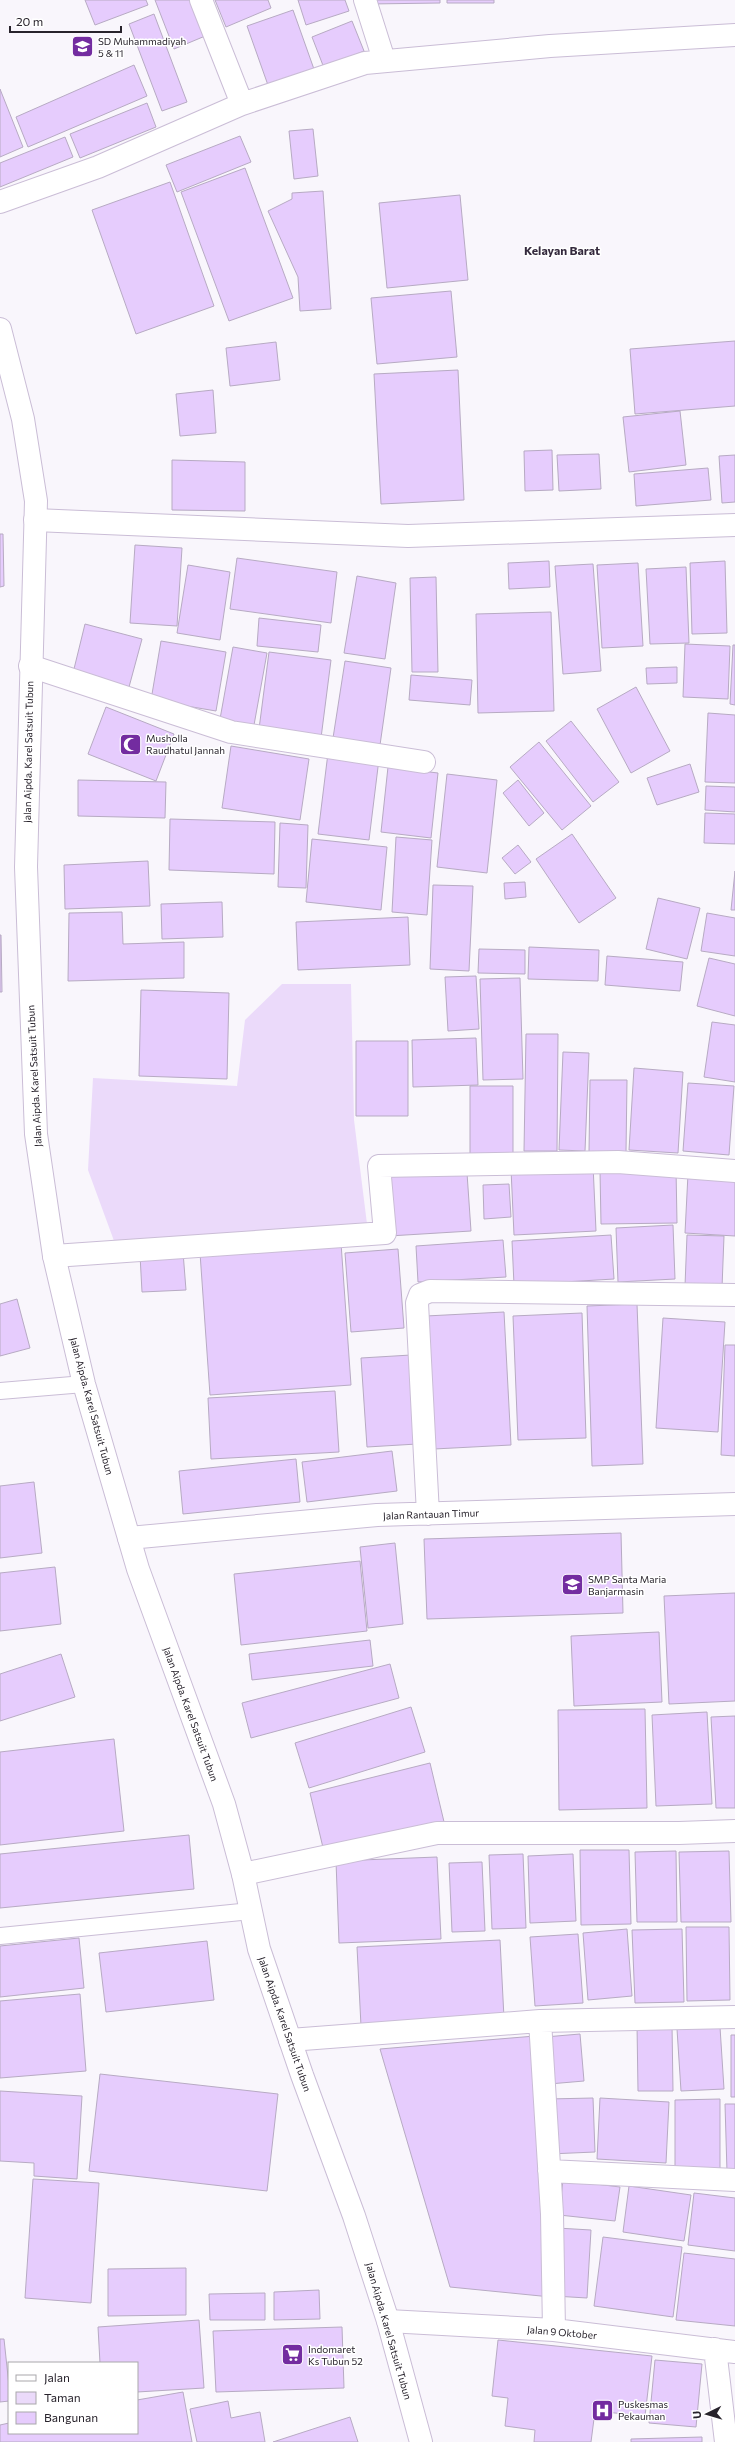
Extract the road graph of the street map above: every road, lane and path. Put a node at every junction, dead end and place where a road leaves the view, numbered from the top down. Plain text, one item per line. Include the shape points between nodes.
1 (201, 0) edge
2 (365, 0) edge
3 (735, 34) edge
4 (384, 60) junction
5 (242, 104) junction
6 (0, 202) edge
7 (0, 329) edge
8 (35, 520) junction
9 (735, 525) edge
10 (30, 666) junction
11 (424, 762) dead end
12 (735, 1171) edge
13 (54, 1256) junction
14 (735, 1295) edge
15 (84, 1384) junction
16 (0, 1391) edge
17 (735, 1504) edge
18 (428, 1514) junction
19 (129, 1538) junction
20 (735, 1830) edge
21 (243, 1874) junction
22 (251, 1911) junction
23 (0, 1936) edge
24 (735, 2017) edge
25 (540, 2021) junction
26 (290, 2040) junction
27 (549, 2170) junction
28 (735, 2180) edge
29 (388, 2321) junction
30 (554, 2330) junction
31 (725, 2350) edge
32 (421, 2442) edge
33 (726, 2442) edge

1 - 5 street
2 - 4 street
3 - 4 street
4 - 5 street via 365,63
5 - 6 street via 98,167
7 - 8 street, Jalan Aipda. Karel Satsuit Tubun via 23,419 36,501
8 - 9 street via 408,536
8 - 10 street, Jalan Aipda. Karel Satsuit Tubun
10 - 11 street via 231,732
10 - 13 street, Jalan Aipda. Karel Satsuit Tubun via 26,867 30,988 36,1134
12 - 13 street via 618,1162 379,1166 385,1233
13 - 15 street, Jalan Aipda. Karel Satsuit Tubun
14 - 18 street via 430,1291 420,1295 417,1303
15 - 16 lane
15 - 19 street, Jalan Aipda. Karel Satsuit Tubun
17 - 18 street, Jalan Rantauan Timur
18 - 19 street, Jalan Rantauan Timur via 377,1515
19 - 21 street, Jalan Aipda. Karel Satsuit Tubun via 224,1804
20 - 21 street via 679,1833 437,1833
21 - 22 street, Jalan Aipda. Karel Satsuit Tubun
22 - 23 lane
22 - 26 street, Jalan Aipda. Karel Satsuit Tubun via 259,1949
24 - 25 street
25 - 26 street
25 - 27 street
26 - 29 street, Jalan Aipda. Karel Satsuit Tubun via 354,2216
27 - 28 street
27 - 30 street
29 - 30 street, Jalan 9 Oktober
29 - 32 street, Jalan Aipda. Karel Satsuit Tubun
30 - 31 street, Jalan 9 Oktober
31 - 33 street

